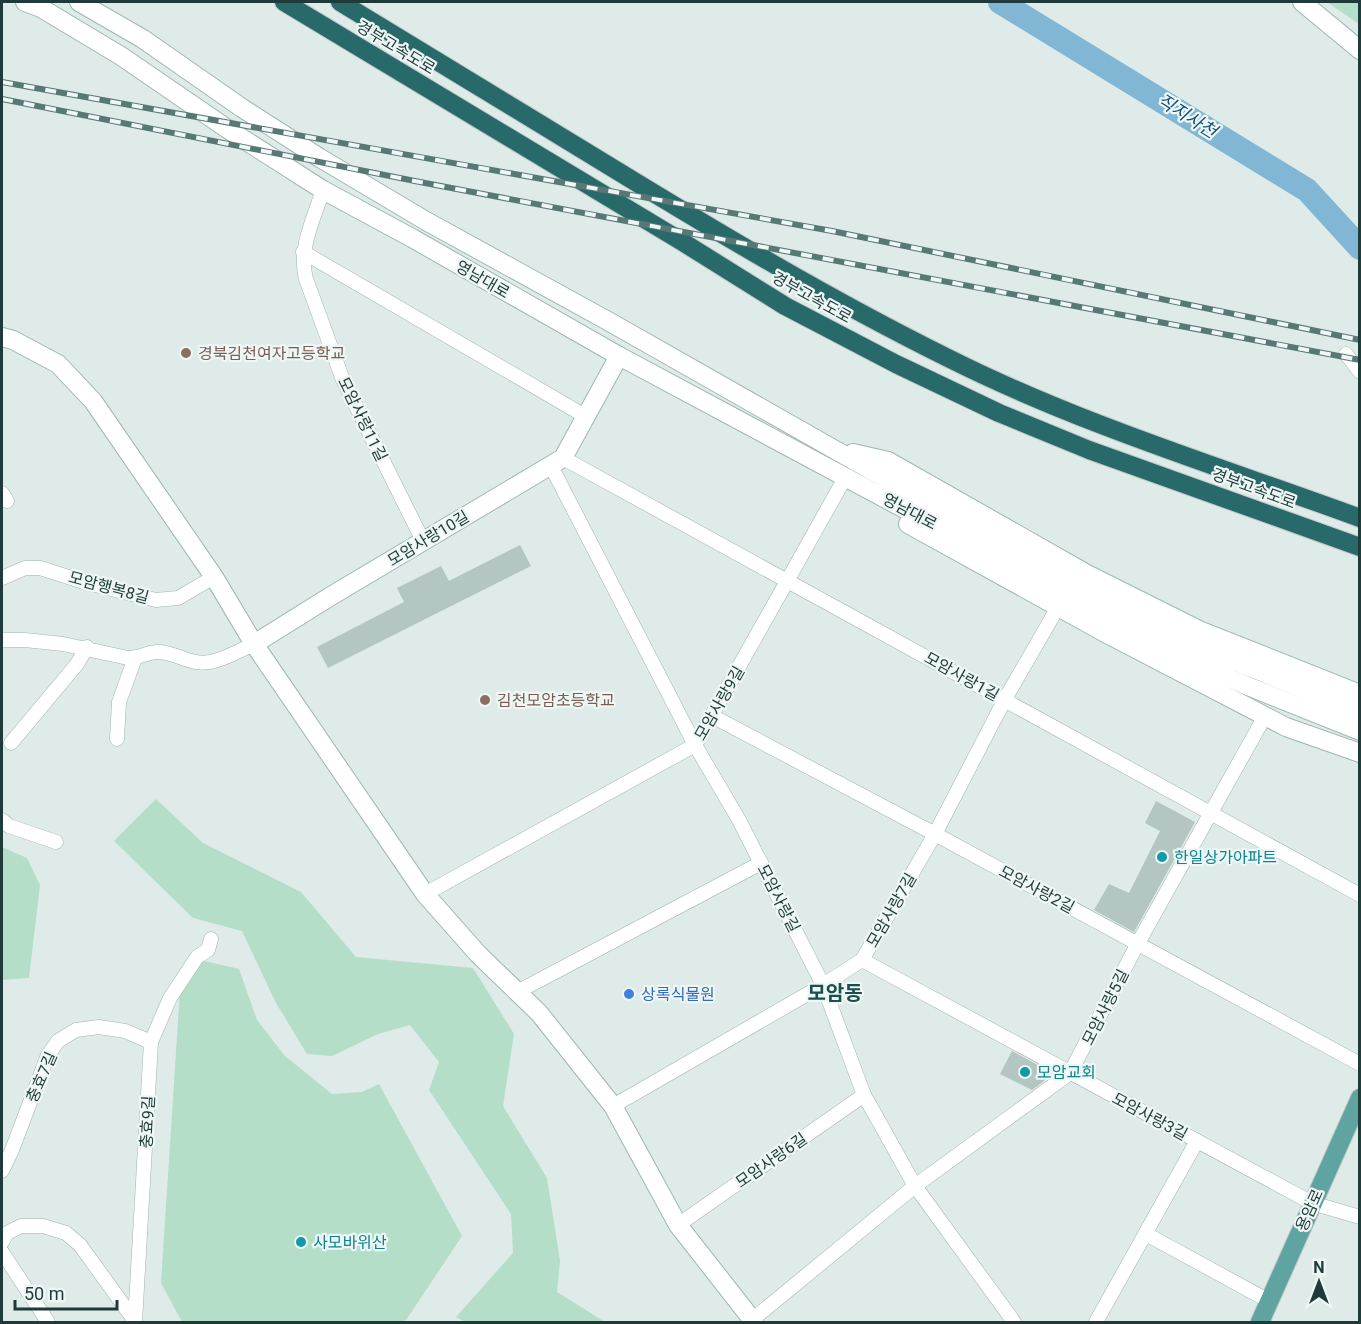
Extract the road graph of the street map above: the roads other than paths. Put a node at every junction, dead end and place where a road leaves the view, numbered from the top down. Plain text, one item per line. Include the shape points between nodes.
1 (25, 2) edge
2 (79, 2) edge
3 (284, 2) edge
4 (340, 2) edge
5 (1302, 2) edge
6 (1359, 50) edge
7 (323, 190) junction
8 (303, 252) junction
9 (2, 337) edge
10 (1346, 354) dead end
11 (619, 356) junction
12 (1359, 372) edge
13 (585, 416) junction
14 (832, 448) junction
15 (557, 462) junction
16 (819, 462) junction
17 (841, 485) junction
18 (1359, 518) edge
19 (958, 529) junction
20 (423, 541) junction
21 (1359, 547) edge
22 (214, 577) junction
23 (2, 578) edge
24 (787, 581) junction
25 (1058, 607) junction
26 (2, 640) edge
27 (254, 645) junction
28 (87, 647) junction
29 (135, 658) junction
30 (1359, 694) edge
31 (1005, 699) junction
32 (1359, 713) edge
33 (712, 716) junction
34 (1265, 716) junction
35 (1359, 731) edge
36 (117, 739) dead end
37 (11, 743) dead end
38 (695, 745) junction
39 (1359, 753) edge
40 (1210, 813) junction
41 (2, 820) edge
42 (935, 834) junction
43 (56, 842) dead end
44 (761, 863) junction
45 (424, 894) junction
46 (1359, 895) edge
47 (211, 939) dead end
48 (1138, 944) junction
49 (862, 960) junction
50 (823, 985) junction
51 (517, 992) junction
52 (151, 1042) junction
53 (1359, 1064) edge
54 (1070, 1073) junction
55 (864, 1095) junction
56 (1359, 1098) edge
57 (614, 1106) junction
58 (1197, 1141) junction
59 (2, 1171) edge
60 (915, 1186) junction
61 (1312, 1203) junction
62 (1359, 1217) edge
63 (678, 1225) junction
64 (1146, 1234) junction
65 (2, 1242) edge
66 (2, 1252) edge
67 (1269, 1301) junction
68 (753, 1321) edge
69 (135, 1322) edge
70 (48, 1323) edge
71 (1014, 1323) edge
72 (1096, 1323) edge
73 (1260, 1323) edge

1 - 7 main road, 영남대로 via 121,56
2 - 14 main road, 영남대로 via 143,39 320,158 426,221
3 - 21 highway, 경부고속도로 via 785,306 896,364 1089,450
4 - 18 highway, 경부고속도로 via 726,237 948,358 1106,428
5 - 6 main road
7 - 8 street, 모암사랑11길
7 - 11 main road, 영남대로
8 - 13 street
8 - 20 street, 모암사랑11길 via 306,279 343,380
9 - 22 main road via 58,364 93,401
10 - 12 street
11 - 13 main road
11 - 16 main road, 영남대로
13 - 15 main road
14 - 19 main road, 영남대로
14 - 30 main road via 888,462 1087,574 1189,625
15 - 20 main road, 모암사랑10길
15 - 24 street, 모암사랑1길
15 - 38 street, 모암사랑길
16 - 17 main road
16 - 19 main road, 영남대로
17 - 24 street, 모암사랑9길
17 - 25 main road
19 - 32 main road via 1173,634
19 - 35 main road via 1168,650
20 - 27 main road, 모암사랑10길
22 - 23 street, 모암행복8길 via 178,598 156,600 40,568 25,568
22 - 27 main road
24 - 31 street, 모암사랑1길
24 - 33 street, 모암사랑9길
25 - 31 street, 모암사랑7길
25 - 34 main road
26 - 28 street
27 - 29 street via 199,663 156,652
27 - 45 main road
28 - 29 street
28 - 37 street
29 - 36 street via 119,702
31 - 40 street, 모암사랑1길
31 - 42 street, 모암사랑7길
33 - 38 street, 모암사랑9길
33 - 42 street, 모암사랑2길
34 - 39 main road
34 - 40 street, 모암사랑5길
38 - 44 street, 모암사랑길
38 - 45 street, 모암사랑9길
40 - 46 street, 모암사랑1길
40 - 48 street, 모암사랑5길
41 - 43 street
42 - 48 street, 모암사랑2길
42 - 49 street, 모암사랑7길
44 - 50 street, 모암사랑길
44 - 51 street
45 - 51 main road
47 - 52 street, 충효9길 via 208,950 197,957 170,998
48 - 53 street, 모암사랑2길
48 - 54 street, 모암사랑5길
49 - 50 street, 모암사랑7길
49 - 54 street, 모암사랑3길
50 - 55 street, 모암사랑길
50 - 57 street, 모암사랑7길
51 - 57 main road via 539,1013
52 - 59 street, 충효7길 via 99,1027 76,1030 58,1041 48,1055
52 - 69 street, 충효9길
54 - 58 street, 모암사랑3길
54 - 60 street, 모암사랑5길
55 - 60 street, 모암사랑길
55 - 63 street, 모암사랑6길
56 - 61 main road, 용암로
57 - 63 main road
58 - 61 street, 모암사랑3길
58 - 64 street
60 - 68 street, 모암사랑5길
60 - 71 street, 모암사랑길
61 - 62 street, 모암사랑3길
61 - 67 main road, 용암로
63 - 68 main road
64 - 67 street
64 - 72 street
65 - 69 street via 8,1233 21,1226 43,1226 66,1233 80,1245
66 - 70 street
67 - 73 main road, 용암로

